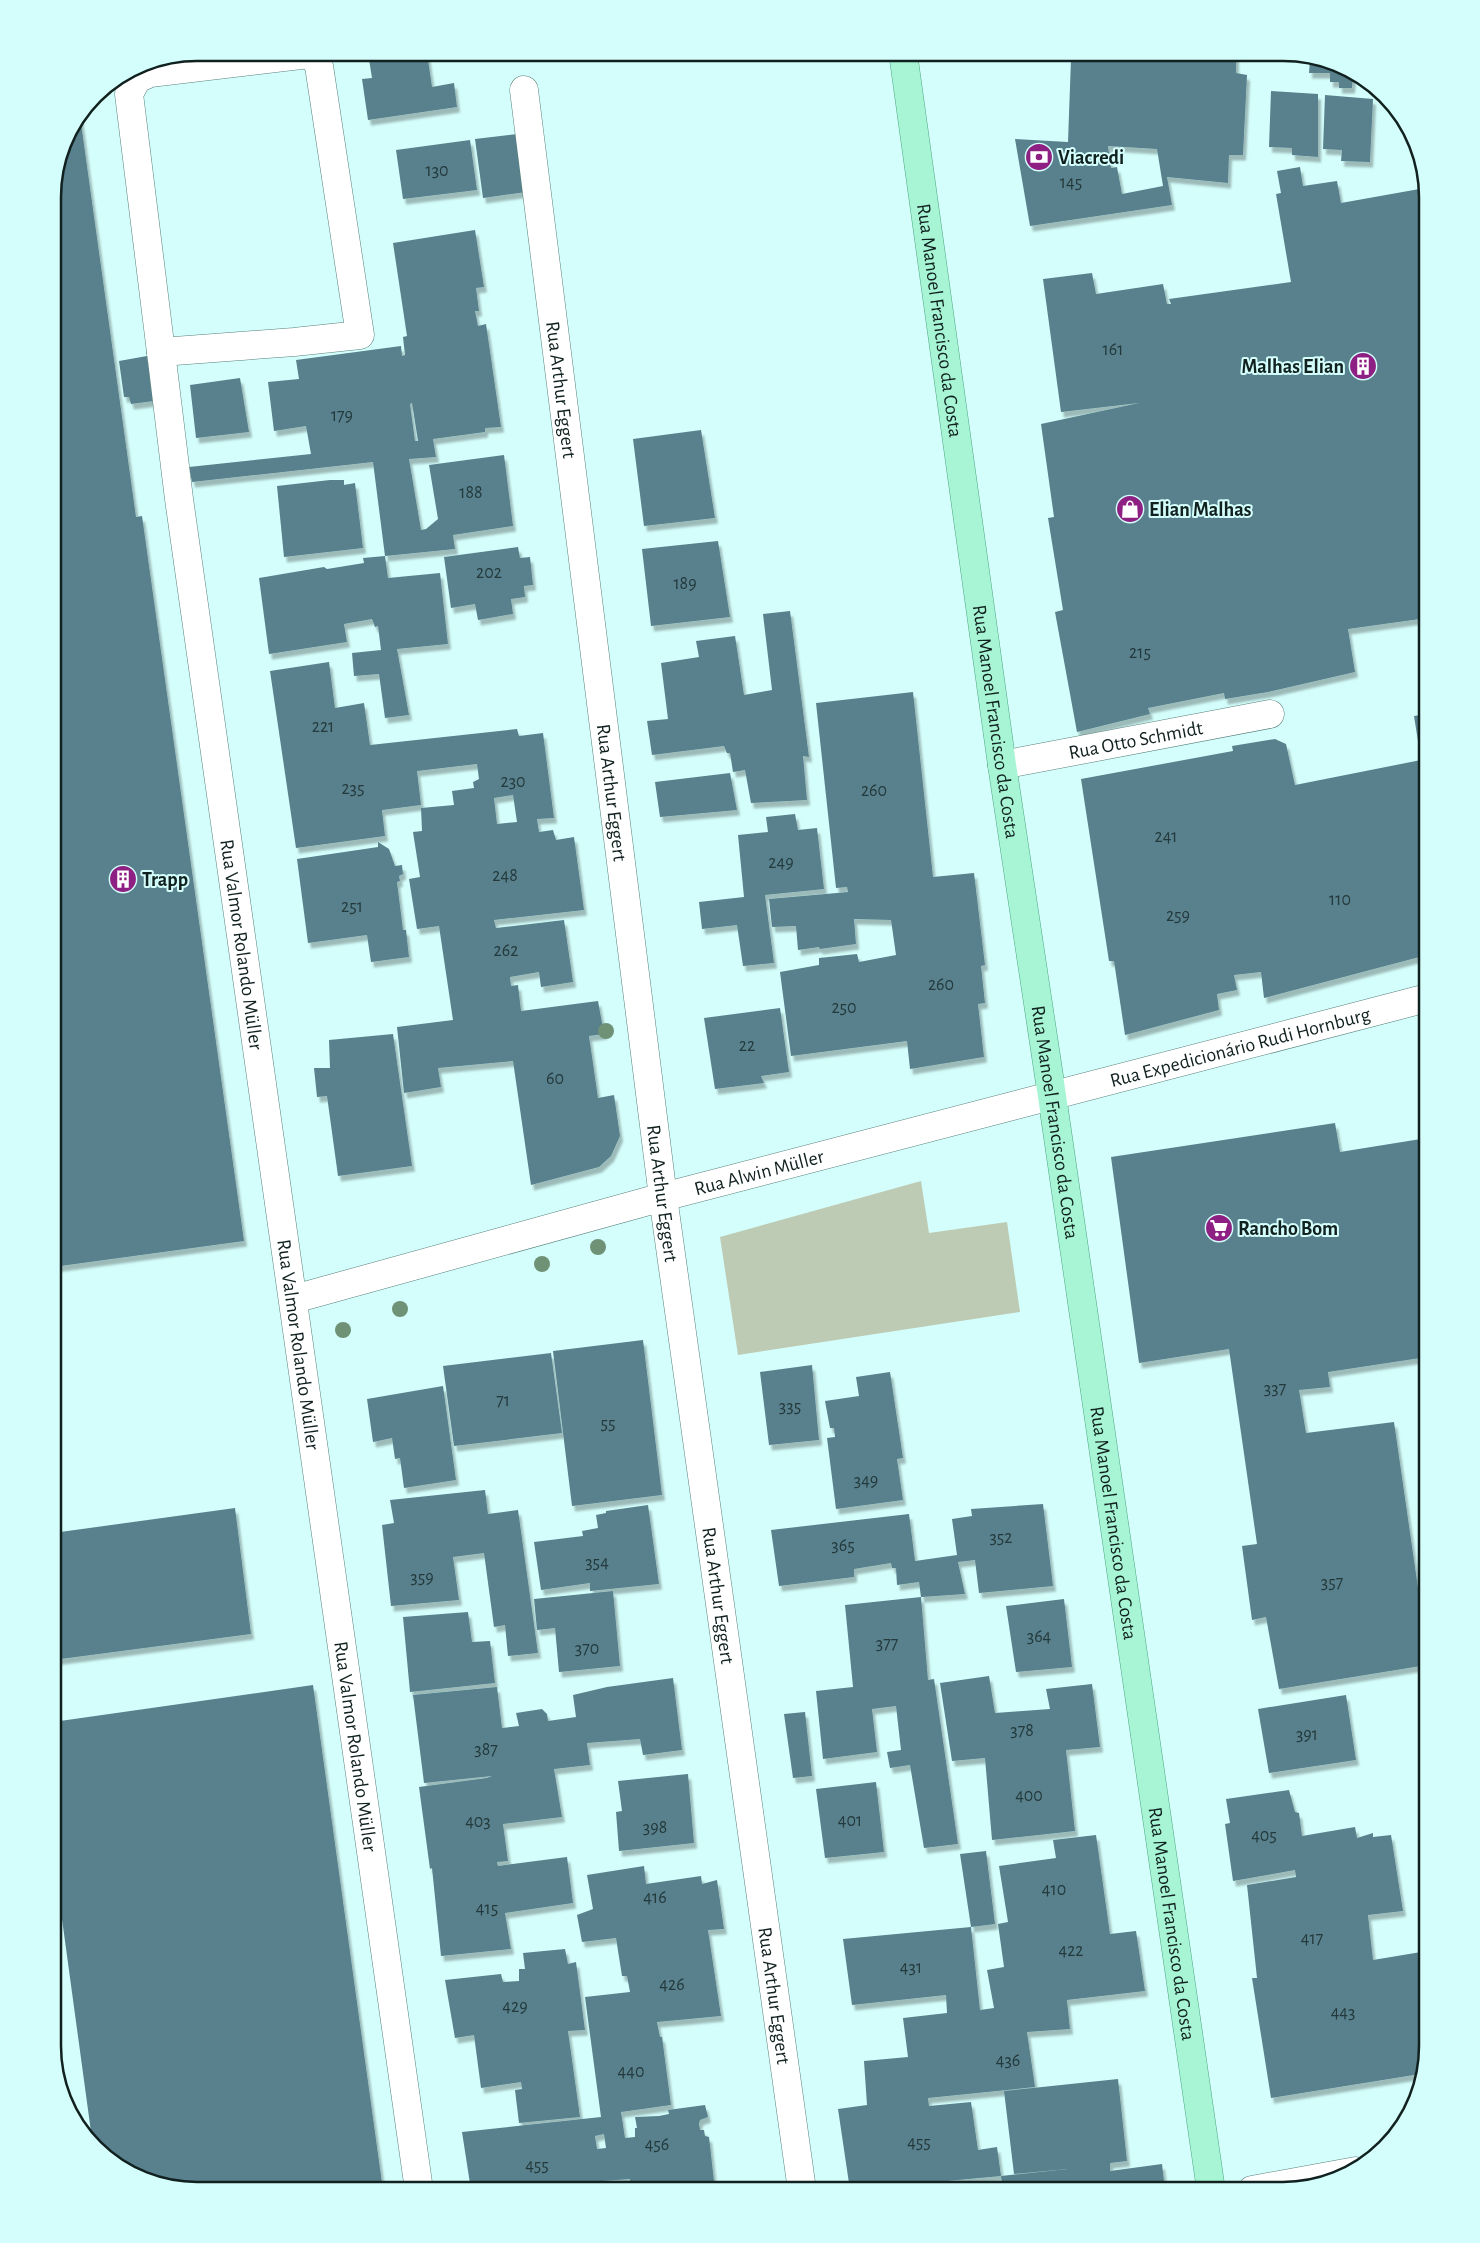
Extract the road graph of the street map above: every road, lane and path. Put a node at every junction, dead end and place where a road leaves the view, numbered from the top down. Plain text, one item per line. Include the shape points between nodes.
1 (247, 61) edge
2 (316, 61) edge
3 (905, 62) edge
4 (524, 90) dead end
5 (161, 352) junction
6 (1270, 714) dead end
7 (1002, 764) junction
8 (1419, 1000) edge
9 (1052, 1096) junction
10 (664, 1197) junction
11 (294, 1298) junction
12 (418, 2181) edge
13 (801, 2182) edge
14 (1210, 2182) edge

1 - 5 street, Rua Valmor Rolando Müller via 150,72 137,79 129,94
2 - 5 street, Rua Valmor Rolando Müller via 360,334
3 - 7 main road, Rua Manoel Francisco da Costa
4 - 10 street, Rua Arthur Eggert
5 - 11 street, Rua Valmor Rolando Müller via 179,499
6 - 7 street, Rua Otto Schmidt
7 - 9 main road, Rua Manoel Francisco da Costa
8 - 9 street, Rua Expedicionário Rudi Hornburg
9 - 10 street, Rua Alwin Müller
9 - 14 main road, Rua Manoel Francisco da Costa
10 - 11 street, Rua Alwin Müller
10 - 13 street, Rua Arthur Eggert
11 - 12 street, Rua Valmor Rolando Müller

